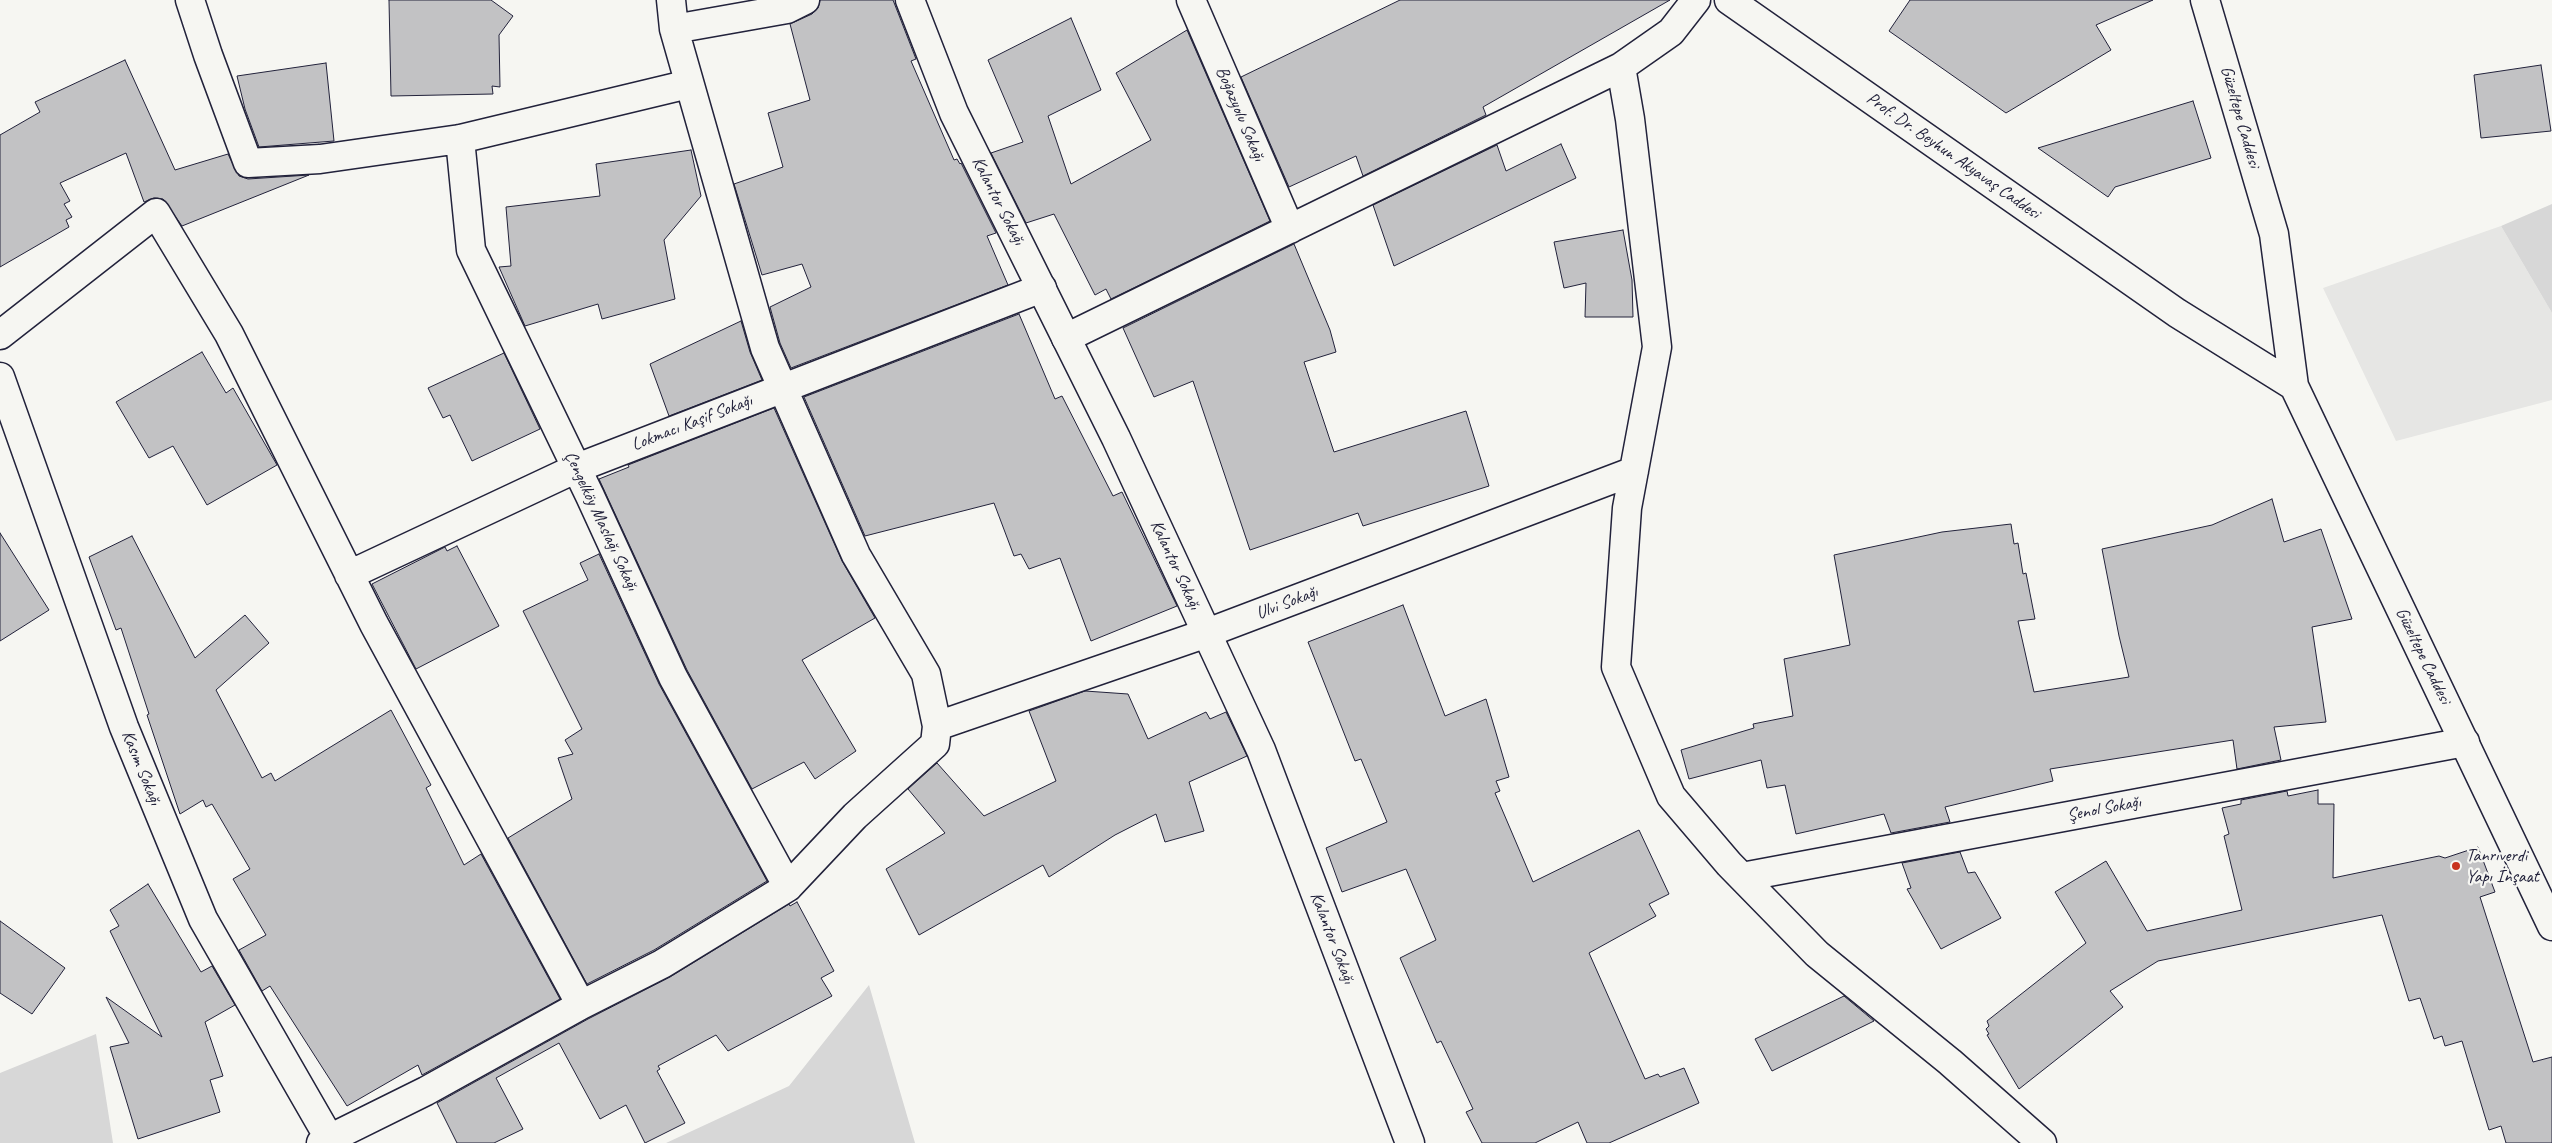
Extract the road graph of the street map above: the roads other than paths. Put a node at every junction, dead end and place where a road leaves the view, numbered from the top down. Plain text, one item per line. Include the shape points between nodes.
1 (190, 0) edge
2 (671, 0) edge
3 (805, 0) edge
4 (910, 0) edge
5 (1191, 0) edge
6 (1696, 0) edge
7 (1729, 0) edge
8 (2205, 0) edge
9 (674, 29) junction
10 (1621, 67) junction
11 (689, 84) junction
12 (460, 139) junction
13 (1290, 229) junction
14 (1042, 288) junction
15 (0, 335) edge
16 (1066, 338) junction
17 (0, 377) edge
18 (2294, 386) junction
19 (782, 388) junction
20 (577, 468) junction
21 (1634, 471) junction
22 (349, 575) junction
23 (1207, 633) junction
24 (937, 726) junction
25 (2465, 742) junction
26 (1742, 877) junction
27 (788, 887) junction
28 (2552, 926) edge
29 (581, 1005) junction
30 (325, 1141) edge
31 (1410, 1143) edge
32 (2042, 1143) edge

1 - 12 street via 248,163 320,159
2 - 9 street
3 - 9 street via 787,9
4 - 14 street, Kalantor Sokağı via 954,113
5 - 13 street, Boğazyolu Sokağı
6 - 10 street via 1671,32
7 - 18 street, Prof. Dr. Beyhun Akyavaş Caddesi via 2177,313
8 - 18 street, Güzeltepe Caddesi via 2274,234
9 - 11 street
10 - 13 street
10 - 21 street via 1657,347
11 - 12 street
11 - 19 street via 766,348
12 - 20 street, Çengelköy Maslağı Sokağı via 471,250
13 - 16 street
14 - 16 street, Kalantor Sokağı
14 - 19 street, Lokmacı Kaşif Sokağı
15 - 22 street via 156,213 229,334
16 - 23 street, Kalantor Sokağı
17 - 30 street, Kasım Sokağı via 124,727 203,919
18 - 25 street, Güzeltepe Caddesi
19 - 20 street, Lokmacı Kaşif Sokağı
19 - 24 street via 856,555 926,674
20 - 22 street, Lokmacı Kaşif Sokağı
20 - 27 street, Çengelköy Maslağı Sokağı via 673,677
21 - 23 street, Ulvi Sokağı
21 - 26 street via 1627,508 1616,667 1671,796
22 - 29 street
23 - 24 street, Ulvi Sokağı
23 - 31 street, Kalantor Sokağı via 1261,750
24 - 27 street via 935,744 855,816
25 - 26 street, Şenol Sokağı
25 - 28 street, Güzeltepe Caddesi
26 - 32 street via 1817,954 1950,1062
27 - 29 street via 662,964
29 - 30 street via 426,1091

